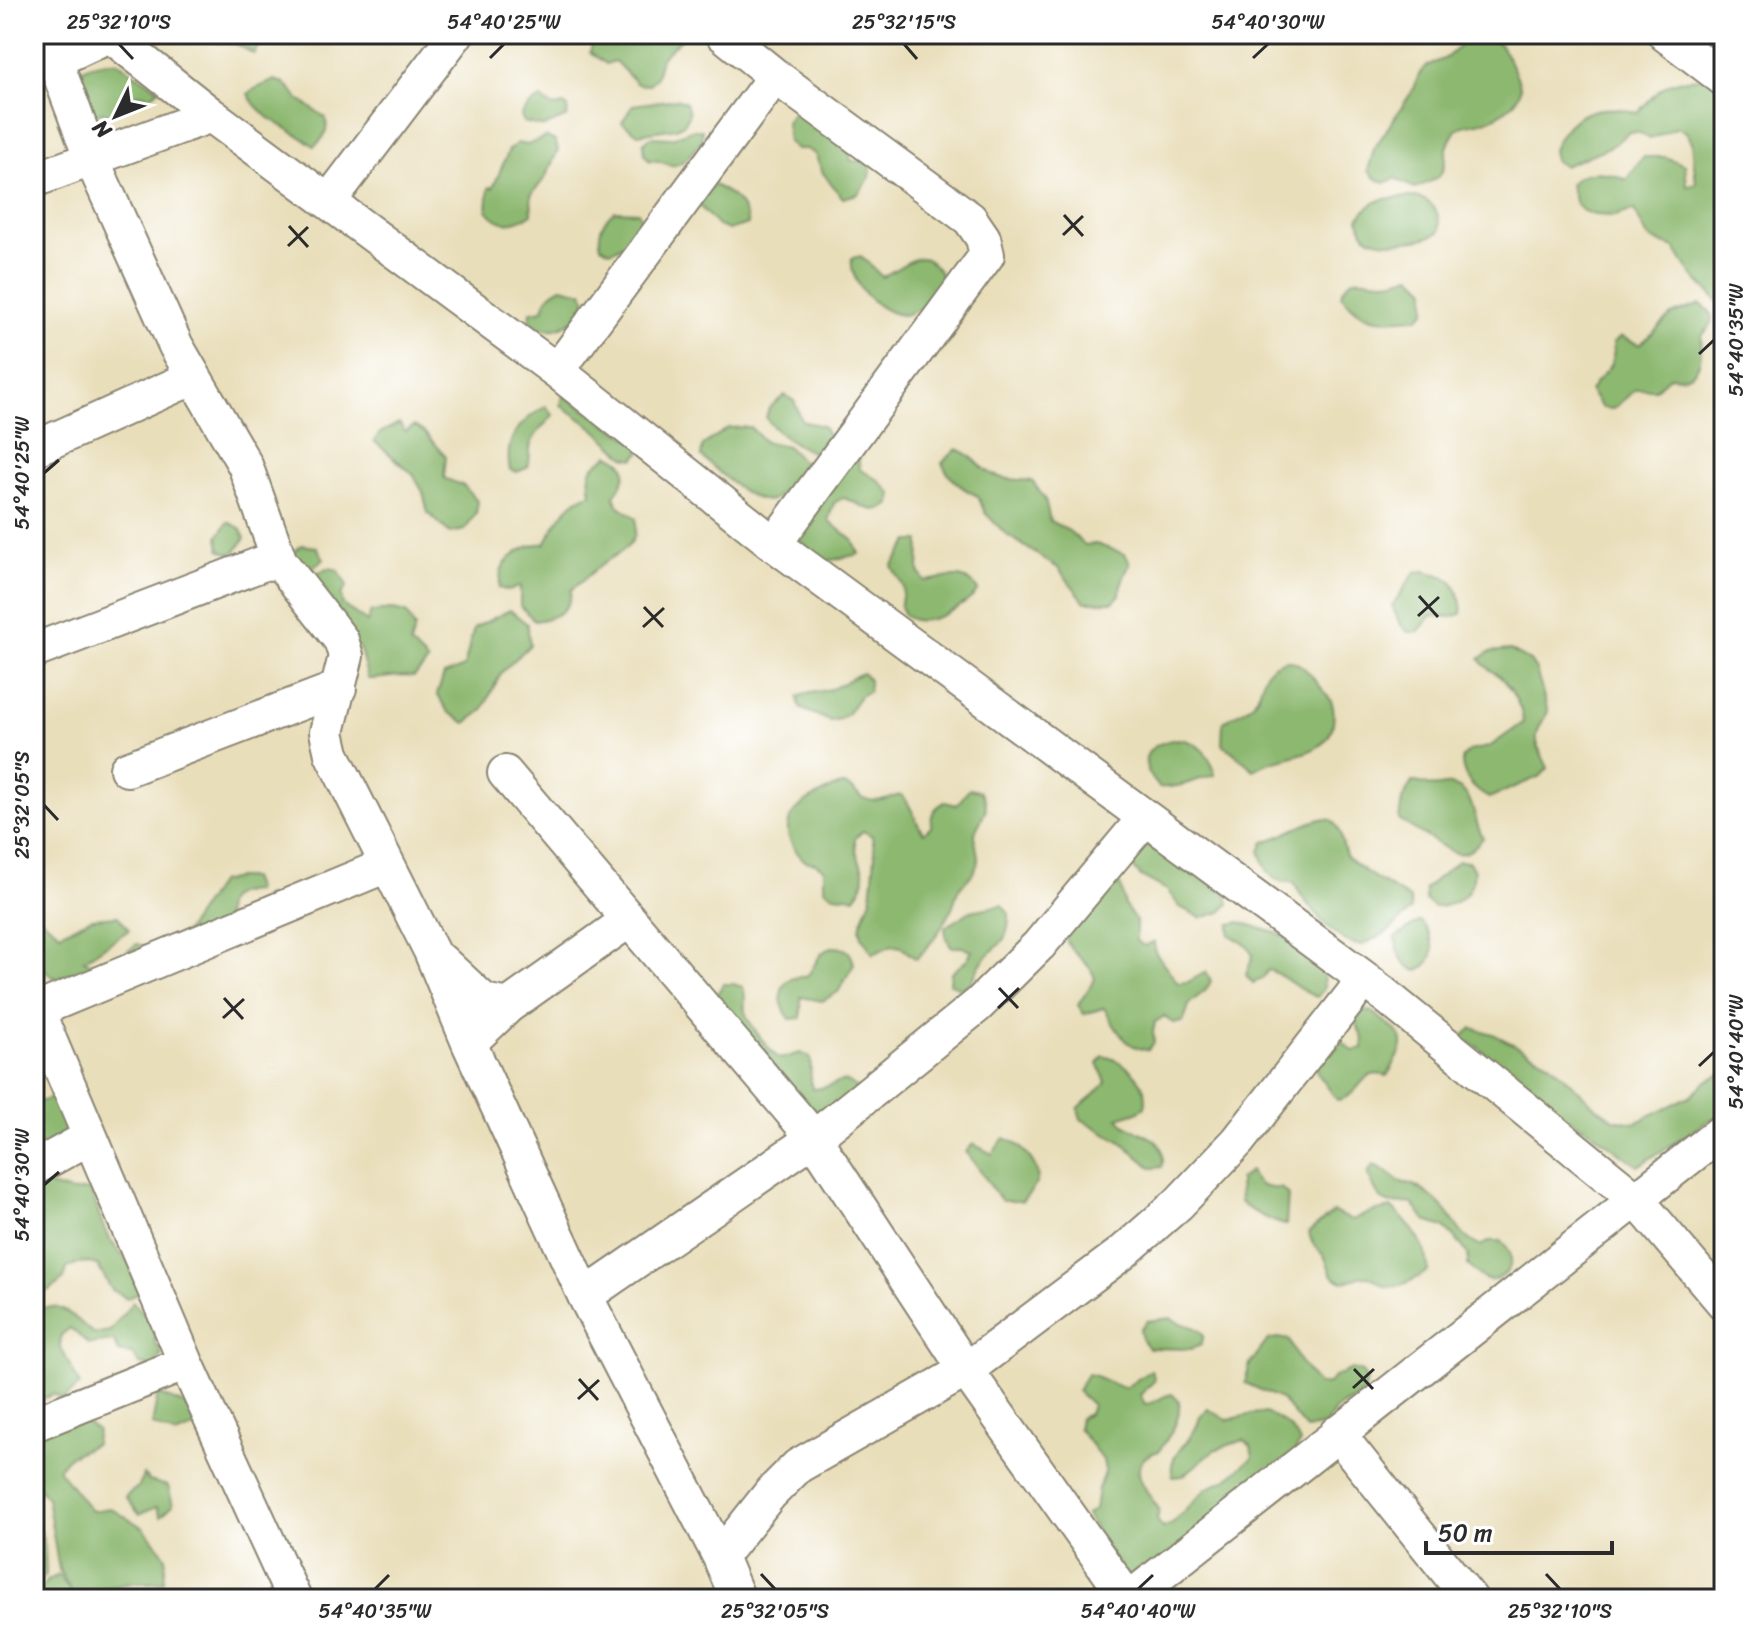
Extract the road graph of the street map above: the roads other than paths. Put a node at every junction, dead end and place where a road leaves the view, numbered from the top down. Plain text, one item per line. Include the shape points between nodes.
1 (111, 34) edge
2 (456, 34) edge
3 (723, 34) edge
4 (1665, 34) edge
5 (51, 47) edge
6 (775, 76) junction
7 (1724, 79) edge
8 (211, 115) junction
9 (92, 160) junction
10 (34, 180) edge
11 (329, 201) junction
12 (557, 371) junction
13 (194, 377) junction
14 (34, 449) edge
15 (774, 544) junction
16 (280, 562) junction
17 (34, 651) edge
18 (339, 688) junction
19 (127, 769) dead end
20 (505, 773) dead end
21 (1145, 818) junction
22 (387, 865) junction
23 (629, 920) junction
24 (431, 951) junction
25 (1365, 979) junction
26 (508, 1006) junction
27 (35, 1007) edge
28 (469, 1043) junction
29 (1724, 1130) edge
30 (90, 1137) junction
31 (814, 1138) junction
32 (34, 1168) edge
33 (1636, 1199) junction
34 (585, 1296) junction
35 (1724, 1303) edge
36 (186, 1363) junction
37 (966, 1370) junction
38 (34, 1424) edge
39 (1337, 1433) junction
40 (720, 1557) junction
41 (294, 1599) edge
42 (738, 1599) edge
43 (1128, 1599) edge
44 (1470, 1599) edge

1 - 5 street
1 - 8 street
2 - 11 street
3 - 6 street
4 - 7 street
5 - 9 street
6 - 12 street
6 - 15 street via 970,219 987,255
8 - 9 street
8 - 11 street
9 - 10 street
9 - 13 street
11 - 12 street
12 - 15 street
13 - 14 street
13 - 16 street via 245,465
15 - 21 street
16 - 17 street via 264,563
16 - 18 street via 341,640 346,656
18 - 19 street
18 - 22 street via 327,732 332,754
20 - 23 street
21 - 25 street
21 - 31 street via 1039,945 978,1005
22 - 24 street
22 - 27 street
23 - 26 street
23 - 31 street
24 - 26 street via 484,1001
24 - 28 street
25 - 33 street
25 - 37 street via 1238,1141 1178,1204 1122,1253
26 - 28 street
27 - 30 street
28 - 34 street
29 - 33 street
30 - 32 street
30 - 36 street
31 - 34 street
31 - 37 street
33 - 35 street
33 - 39 street
34 - 40 street
36 - 38 street
36 - 41 street
37 - 40 street via 798,1466
37 - 43 street
39 - 43 street
39 - 44 street
40 - 42 street

